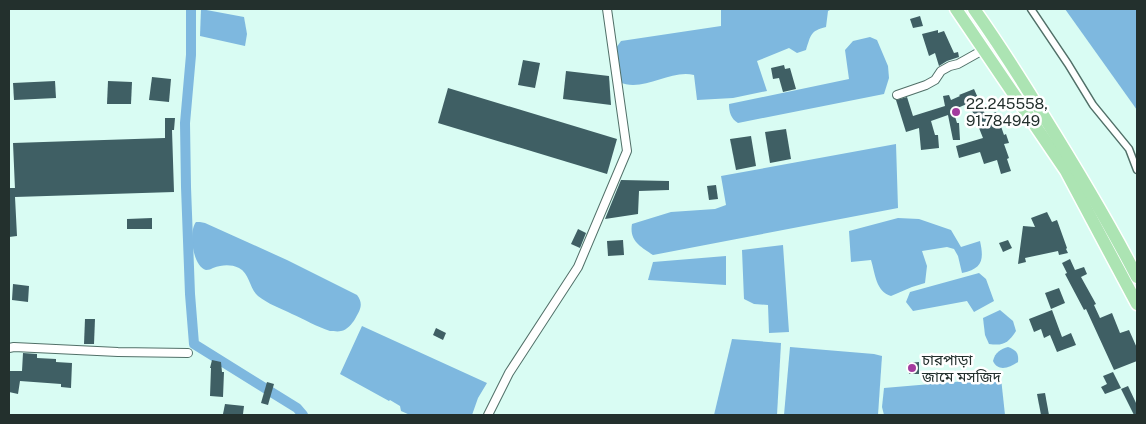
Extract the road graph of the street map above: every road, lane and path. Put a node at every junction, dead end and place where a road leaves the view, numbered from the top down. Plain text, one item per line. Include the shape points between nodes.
1 (607, 9) edge
2 (956, 9) edge
3 (974, 9) edge
4 (1031, 9) edge
5 (983, 50) junction
6 (897, 95) dead end
7 (1137, 170) edge
8 (1137, 277) edge
9 (1137, 304) edge
10 (9, 348) edge
11 (188, 353) dead end
12 (488, 415) edge

1 - 12 street via 627,151 578,268 509,373
2 - 5 main road
3 - 8 main road via 1075,166
4 - 7 street via 1093,105 1129,149
5 - 6 street via 941,71 926,85
5 - 9 main road via 1066,171
10 - 11 street

